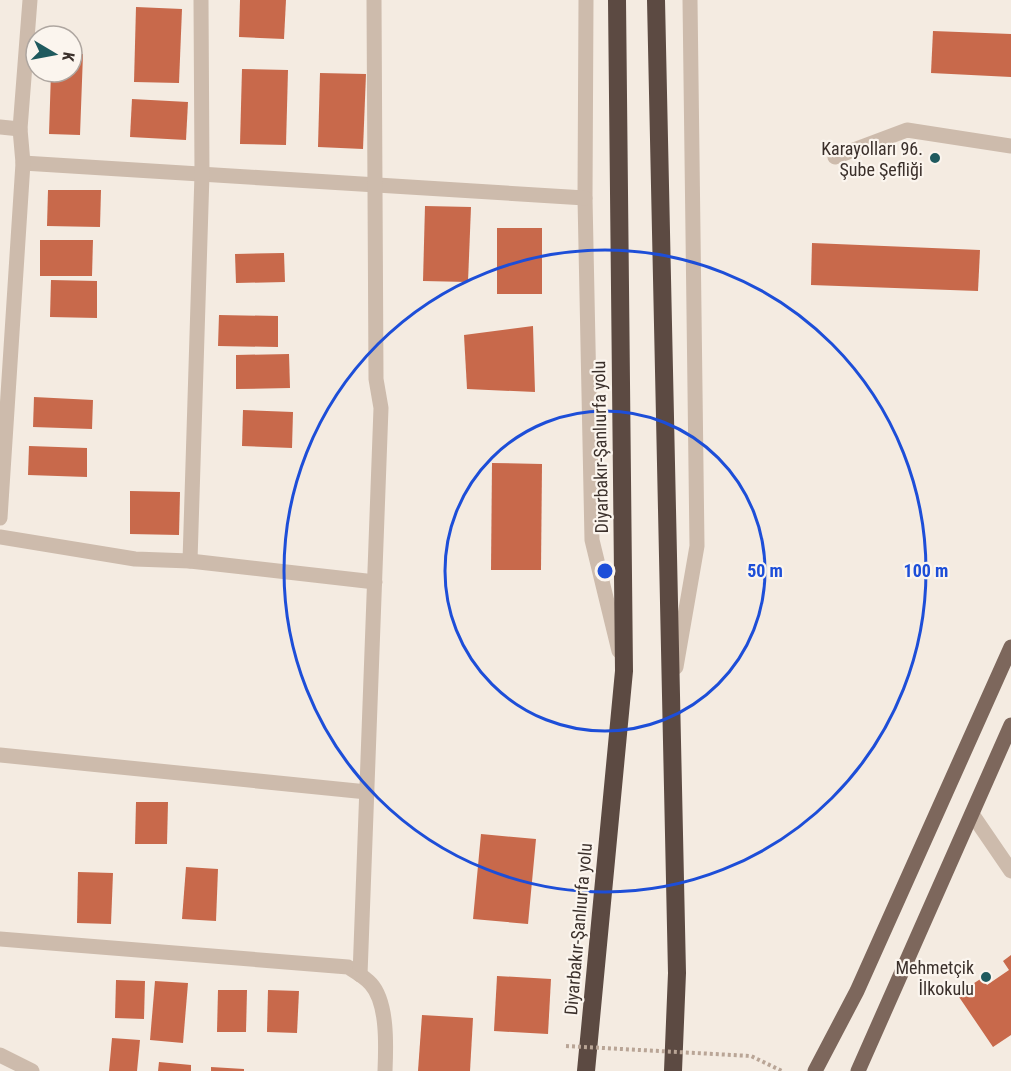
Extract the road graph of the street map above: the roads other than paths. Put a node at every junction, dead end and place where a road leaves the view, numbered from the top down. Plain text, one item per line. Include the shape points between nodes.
1 (30, 0) edge
2 (201, 0) edge
3 (374, 0) edge
4 (586, 0) edge
5 (617, 0) edge
6 (656, 0) edge
7 (690, 0) edge
8 (0, 127) edge
9 (20, 129) junction
10 (1011, 146) edge
11 (835, 157) dead end
12 (23, 163) junction
13 (202, 174) junction
14 (373, 184) junction
15 (585, 198) junction
16 (0, 518) edge
17 (0, 537) edge
18 (190, 561) junction
19 (375, 582) junction
20 (1011, 647) edge
21 (624, 671) junction
22 (670, 701) junction
23 (1011, 725) edge
24 (0, 755) edge
25 (367, 792) junction
26 (972, 814) junction
27 (1011, 872) edge
28 (0, 939) edge
29 (360, 975) junction
30 (0, 1055) edge
31 (32, 1071) edge
32 (385, 1071) edge
33 (586, 1071) edge
34 (673, 1071) edge
35 (815, 1071) edge
36 (858, 1071) edge

1 - 9 street
2 - 13 street
3 - 14 street
4 - 15 street
5 - 21 highway, Diyarbakır-Şanlıurfa yolu
6 - 22 highway
7 - 22 street via 698,546
8 - 9 street
9 - 12 street
10 - 11 street via 907,130
12 - 13 street
12 - 16 street
13 - 14 street
13 - 18 street
14 - 15 street
14 - 19 street via 376,379 381,408
15 - 21 street via 592,540
17 - 18 street via 135,559
18 - 19 street
19 - 25 street
20 - 35 main road via 857,992
21 - 33 highway, Diyarbakır-Şanlıurfa yolu
22 - 34 highway via 677,973
23 - 26 main road
24 - 25 street
25 - 29 street
26 - 27 street
26 - 36 main road
28 - 29 street via 324,963 348,967
29 - 32 street via 372,985 378,999 386,1035
30 - 31 street

